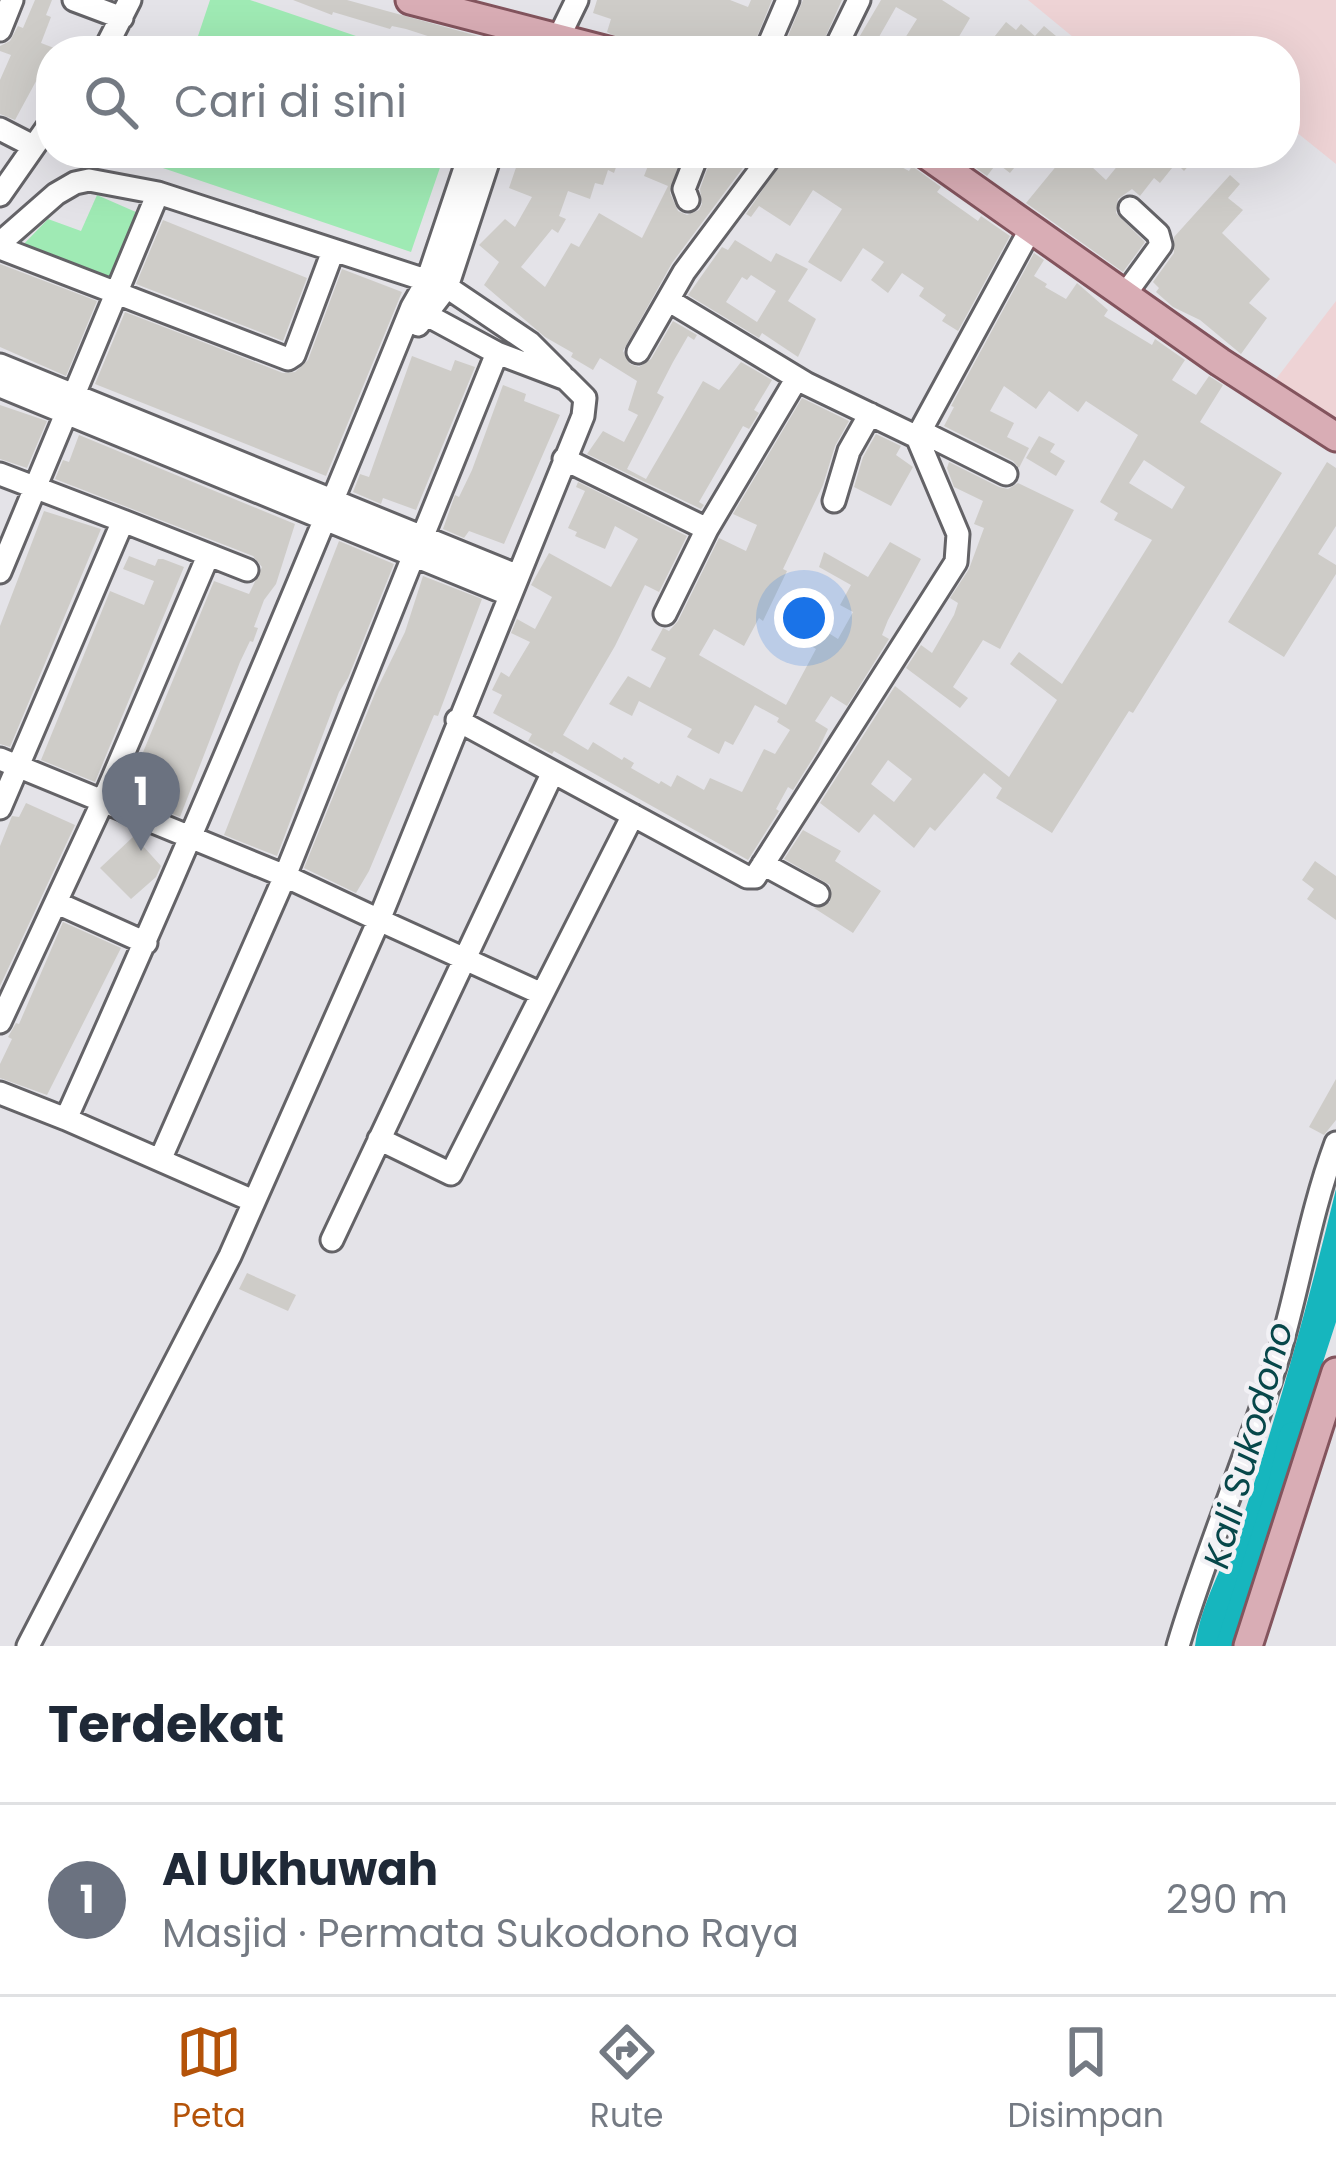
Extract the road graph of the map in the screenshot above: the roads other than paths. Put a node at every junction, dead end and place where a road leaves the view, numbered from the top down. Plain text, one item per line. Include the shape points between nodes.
1 (12, 0) edge
2 (74, 0) edge
3 (410, 0) edge
4 (577, 0) edge
5 (788, 0) edge
6 (859, 0) edge
7 (126, 9) edge
8 (0, 30) edge
9 (519, 32) edge
10 (112, 36) edge
11 (772, 36) edge
12 (841, 36) edge
13 (0, 129) edge
14 (36, 142) edge
15 (33, 146) junction
16 (692, 168) edge
17 (761, 168) edge
18 (946, 168) edge
19 (471, 170) edge
20 (158, 193) junction
21 (0, 195) edge
22 (688, 200) dead end
23 (1130, 208) dead end
24 (1031, 228) junction
25 (0, 246) edge
26 (333, 251) junction
27 (437, 284) junction
28 (1126, 293) junction
29 (118, 295) junction
30 (668, 301) junction
31 (420, 311) junction
32 (497, 352) junction
33 (638, 352) dead end
34 (0, 365) edge
35 (797, 378) junction
36 (566, 379) junction
37 (0, 386) edge
38 (72, 405) junction
39 (870, 414) junction
40 (919, 434) junction
41 (1336, 437) edge
42 (564, 459) junction
43 (0, 474) edge
44 (1006, 474) dead end
45 (36, 487) junction
46 (834, 501) dead end
47 (326, 511) junction
48 (123, 521) junction
49 (707, 529) junction
50 (418, 548) junction
51 (208, 556) junction
52 (247, 570) dead end
53 (0, 572) edge
54 (512, 585) junction
55 (665, 614) dead end
56 (457, 719) junction
57 (9, 762) edge
58 (553, 772) junction
59 (103, 801) junction
60 (0, 808) edge
61 (633, 815) junction
62 (191, 838) junction
63 (763, 864) junction
64 (286, 876) junction
65 (818, 894) dead end
66 (57, 903) junction
67 (379, 920) junction
68 (146, 943) junction
69 (465, 959) junction
70 (542, 994) junction
71 (0, 1022) edge
72 (0, 1093) edge
73 (67, 1119) junction
74 (380, 1139) junction
75 (1336, 1143) edge
76 (160, 1160) junction
77 (253, 1201) junction
78 (332, 1240) dead end
79 (1336, 1372) edge
80 (28, 1646) edge
81 (1178, 1646) edge
82 (1249, 1646) edge

1 - 8 street
2 - 7 street
3 - 9 main road
4 - 9 street
5 - 11 street
6 - 12 street
7 - 10 street
13 - 15 street
14 - 15 street
15 - 21 street
16 - 22 street
17 - 30 street
18 - 24 main road
19 - 27 street
20 - 25 street via 75,183
20 - 26 street
20 - 29 street
23 - 28 street via 1161,244
24 - 28 main road
24 - 40 street
25 - 29 street
26 - 27 street
26 - 29 street via 288,359
27 - 31 street
27 - 36 street via 530,343
28 - 41 main road
29 - 38 street
30 - 33 street
30 - 35 street
31 - 32 street
31 - 47 street via 396,346
32 - 36 street
32 - 50 street
34 - 38 street
35 - 39 street
35 - 49 street
36 - 42 street via 584,398
37 - 38 street
38 - 45 street
38 - 47 street
39 - 40 street
39 - 46 street via 848,451
40 - 44 street
40 - 63 street via 958,534 956,562
42 - 49 street
42 - 54 street
43 - 45 street
45 - 48 street
45 - 53 street
47 - 50 street
47 - 62 street
48 - 51 street
48 - 57 street
49 - 55 street
50 - 54 street
50 - 64 street
51 - 52 street
51 - 59 street
54 - 56 street
56 - 58 street
56 - 67 street
57 - 59 street
57 - 60 street
58 - 61 street
58 - 69 street
59 - 62 street
59 - 66 street
61 - 63 street via 748,877
61 - 70 street
62 - 64 street
62 - 68 street
63 - 65 street
64 - 67 street
64 - 76 street
66 - 68 street
66 - 71 street
67 - 69 street
67 - 77 street
68 - 73 street
69 - 70 street
69 - 74 street
70 - 74 street via 451,1174
72 - 73 street
73 - 76 street
74 - 78 street
75 - 81 street via 1277,1358
76 - 77 street
77 - 80 street
79 - 82 main road

